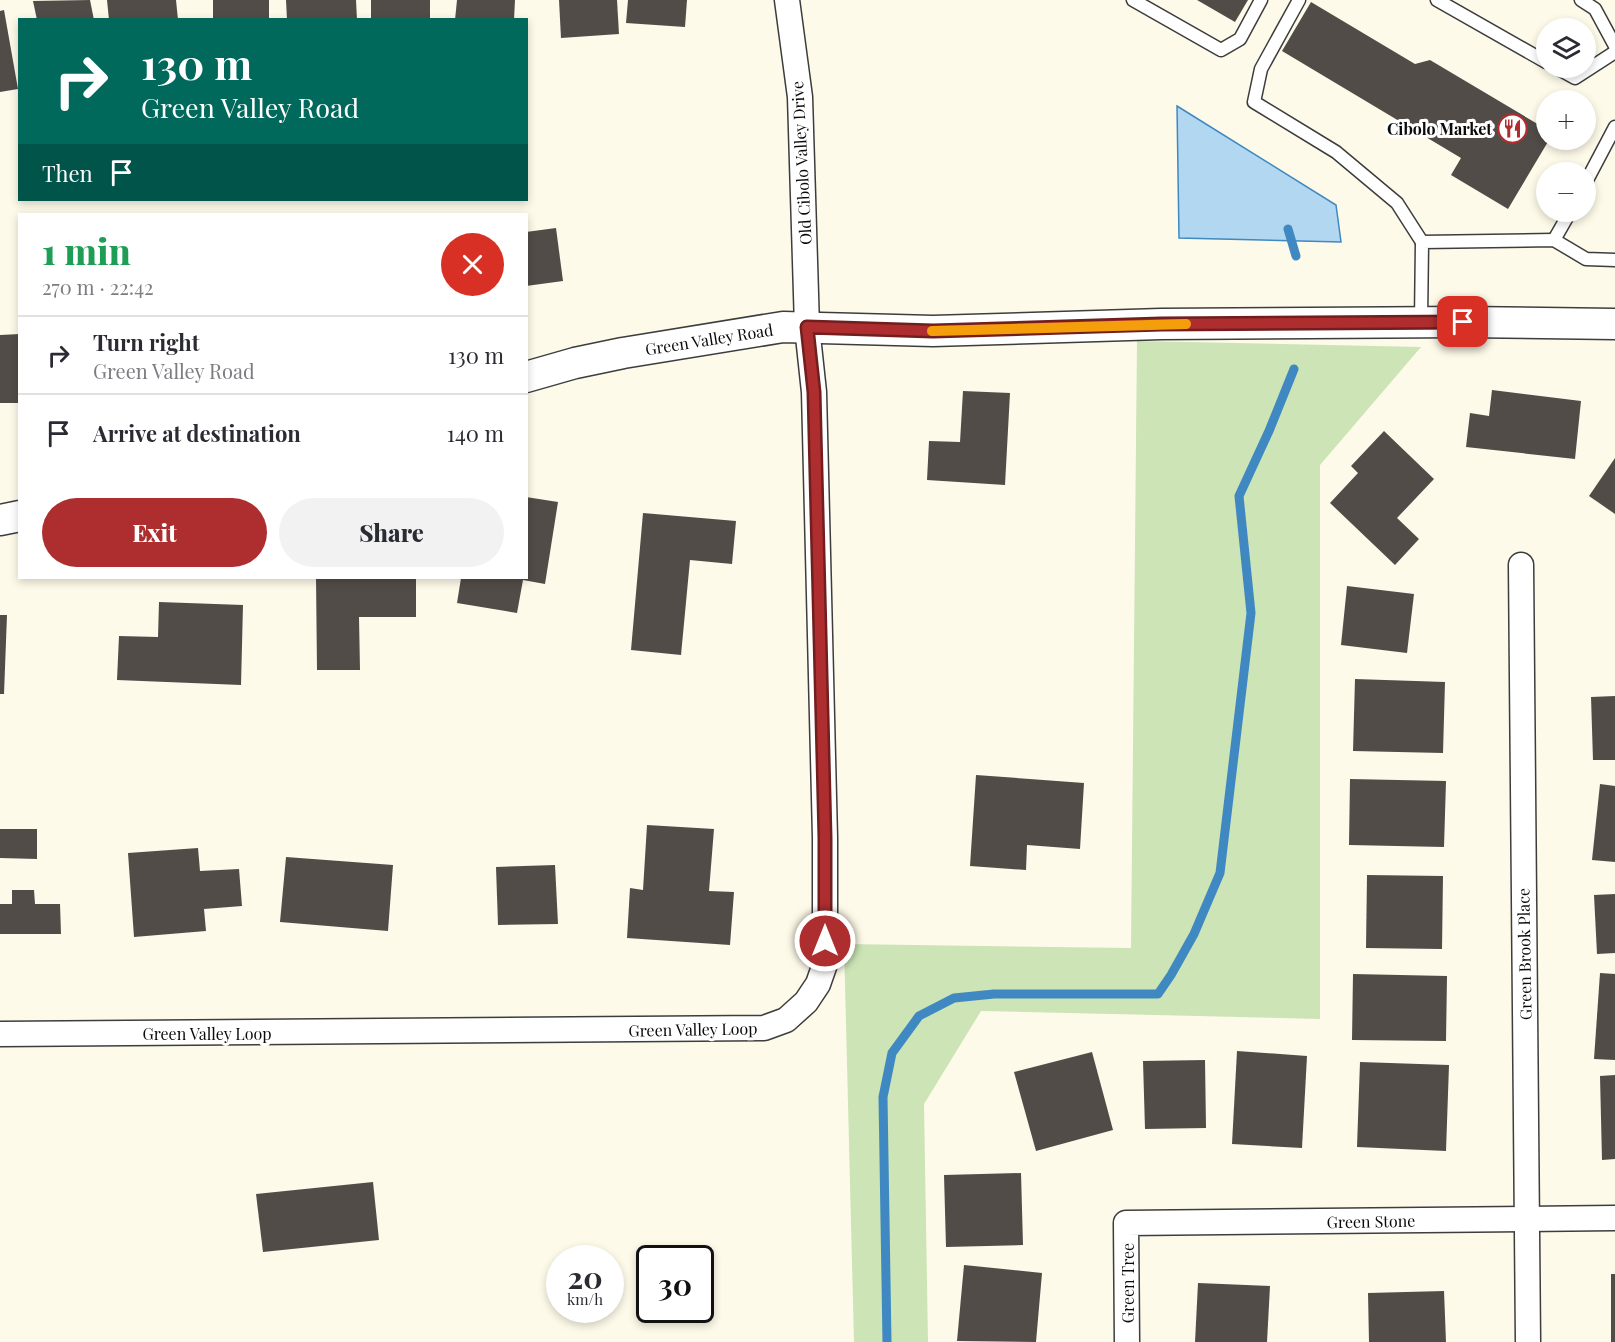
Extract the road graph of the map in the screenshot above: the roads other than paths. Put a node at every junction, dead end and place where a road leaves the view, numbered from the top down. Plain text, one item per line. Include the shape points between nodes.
1 (786, 0) edge
2 (1132, 0) edge
3 (1261, 0) edge
4 (1299, 0) edge
5 (1437, 0) edge
6 (1581, 0) edge
7 (1615, 46) edge
8 (1615, 52) edge
9 (1536, 56) edge
10 (1596, 64) edge
11 (1615, 127) edge
12 (1596, 163) edge
13 (1564, 222) edge
14 (1554, 240) junction
15 (1422, 242) junction
16 (1615, 260) edge
17 (1421, 322) junction
18 (1615, 324) edge
19 (807, 327) junction
20 (528, 376) edge
21 (18, 516) edge
22 (0, 520) edge
23 (1521, 565) dead end
24 (0, 1034) edge
25 (1615, 1218) edge
26 (1526, 1219) junction
27 (1126, 1223) joint
28 (1127, 1342) edge
29 (1528, 1342) edge

1 - 19 street, Old Cibolo Valley Drive via 800,97
2 - 3 lane via 1221,50 1240,39
4 - 15 lane via 1261,69 1254,102 1336,153 1397,203
5 - 9 lane
6 - 7 lane via 1595,9
8 - 10 lane
11 - 12 lane
13 - 14 lane
14 - 15 lane
14 - 16 lane via 1586,259
15 - 17 lane
17 - 18 street, Green Valley Road
17 - 19 street, Green Valley Road via 933,331
19 - 20 street, Green Valley Road via 783,327 623,353
19 - 24 street, Green Valley Loop via 814,392 825,963 806,1002 786,1020 764,1028
21 - 22 street
23 - 26 street, Green Brook Place
25 - 26 street, Green Stone
26 - 27 street, Green Stone
26 - 29 street, Green Brook Place
27 - 28 street, Green Tree

